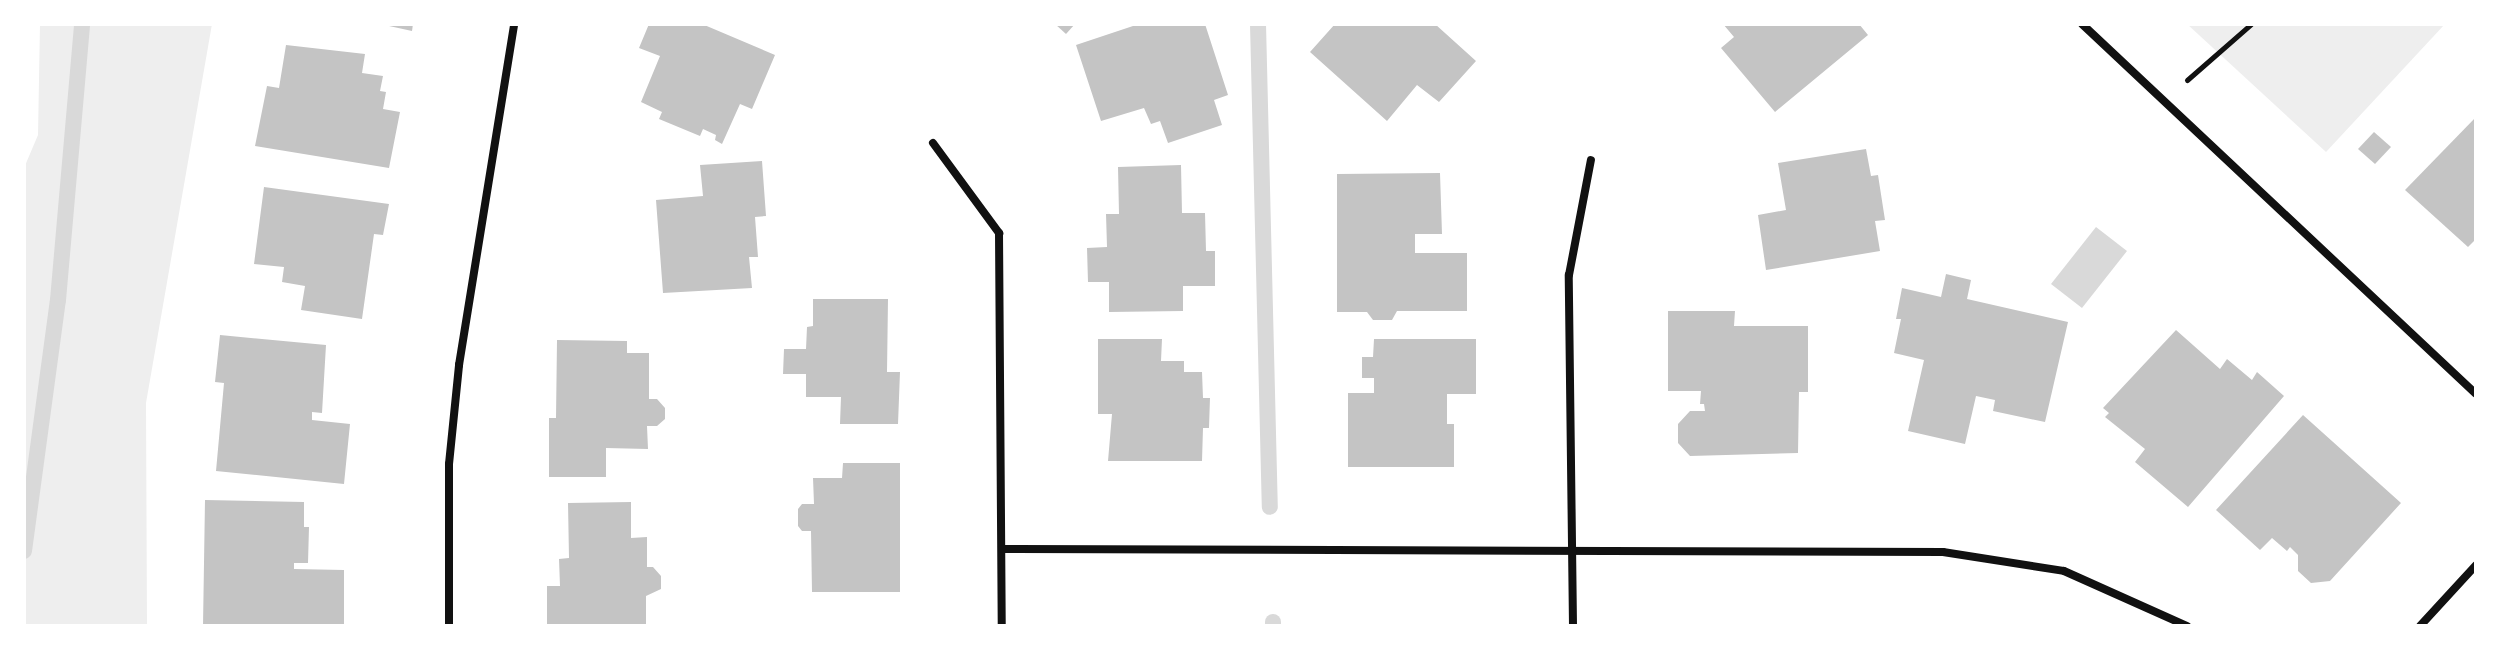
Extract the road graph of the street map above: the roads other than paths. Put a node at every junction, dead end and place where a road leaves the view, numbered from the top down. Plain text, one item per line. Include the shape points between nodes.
1 (514, 24) edge
2 (2082, 24) edge
3 (933, 143) dead end
4 (1591, 160) dead end
5 (2476, 394) edge
6 (1002, 549) junction
7 (1571, 550) junction
8 (2476, 565) edge
9 (449, 626) edge
10 (1002, 626) edge
11 (1573, 626) edge
12 (2187, 626) edge
13 (2420, 626) edge

1 - 9 street via 459,365 449,464
2 - 5 street
3 - 6 street via 999,233
4 - 7 street via 1569,275
6 - 7 street
6 - 10 street
7 - 11 street
7 - 12 street via 1943,552 2064,571
8 - 13 street

